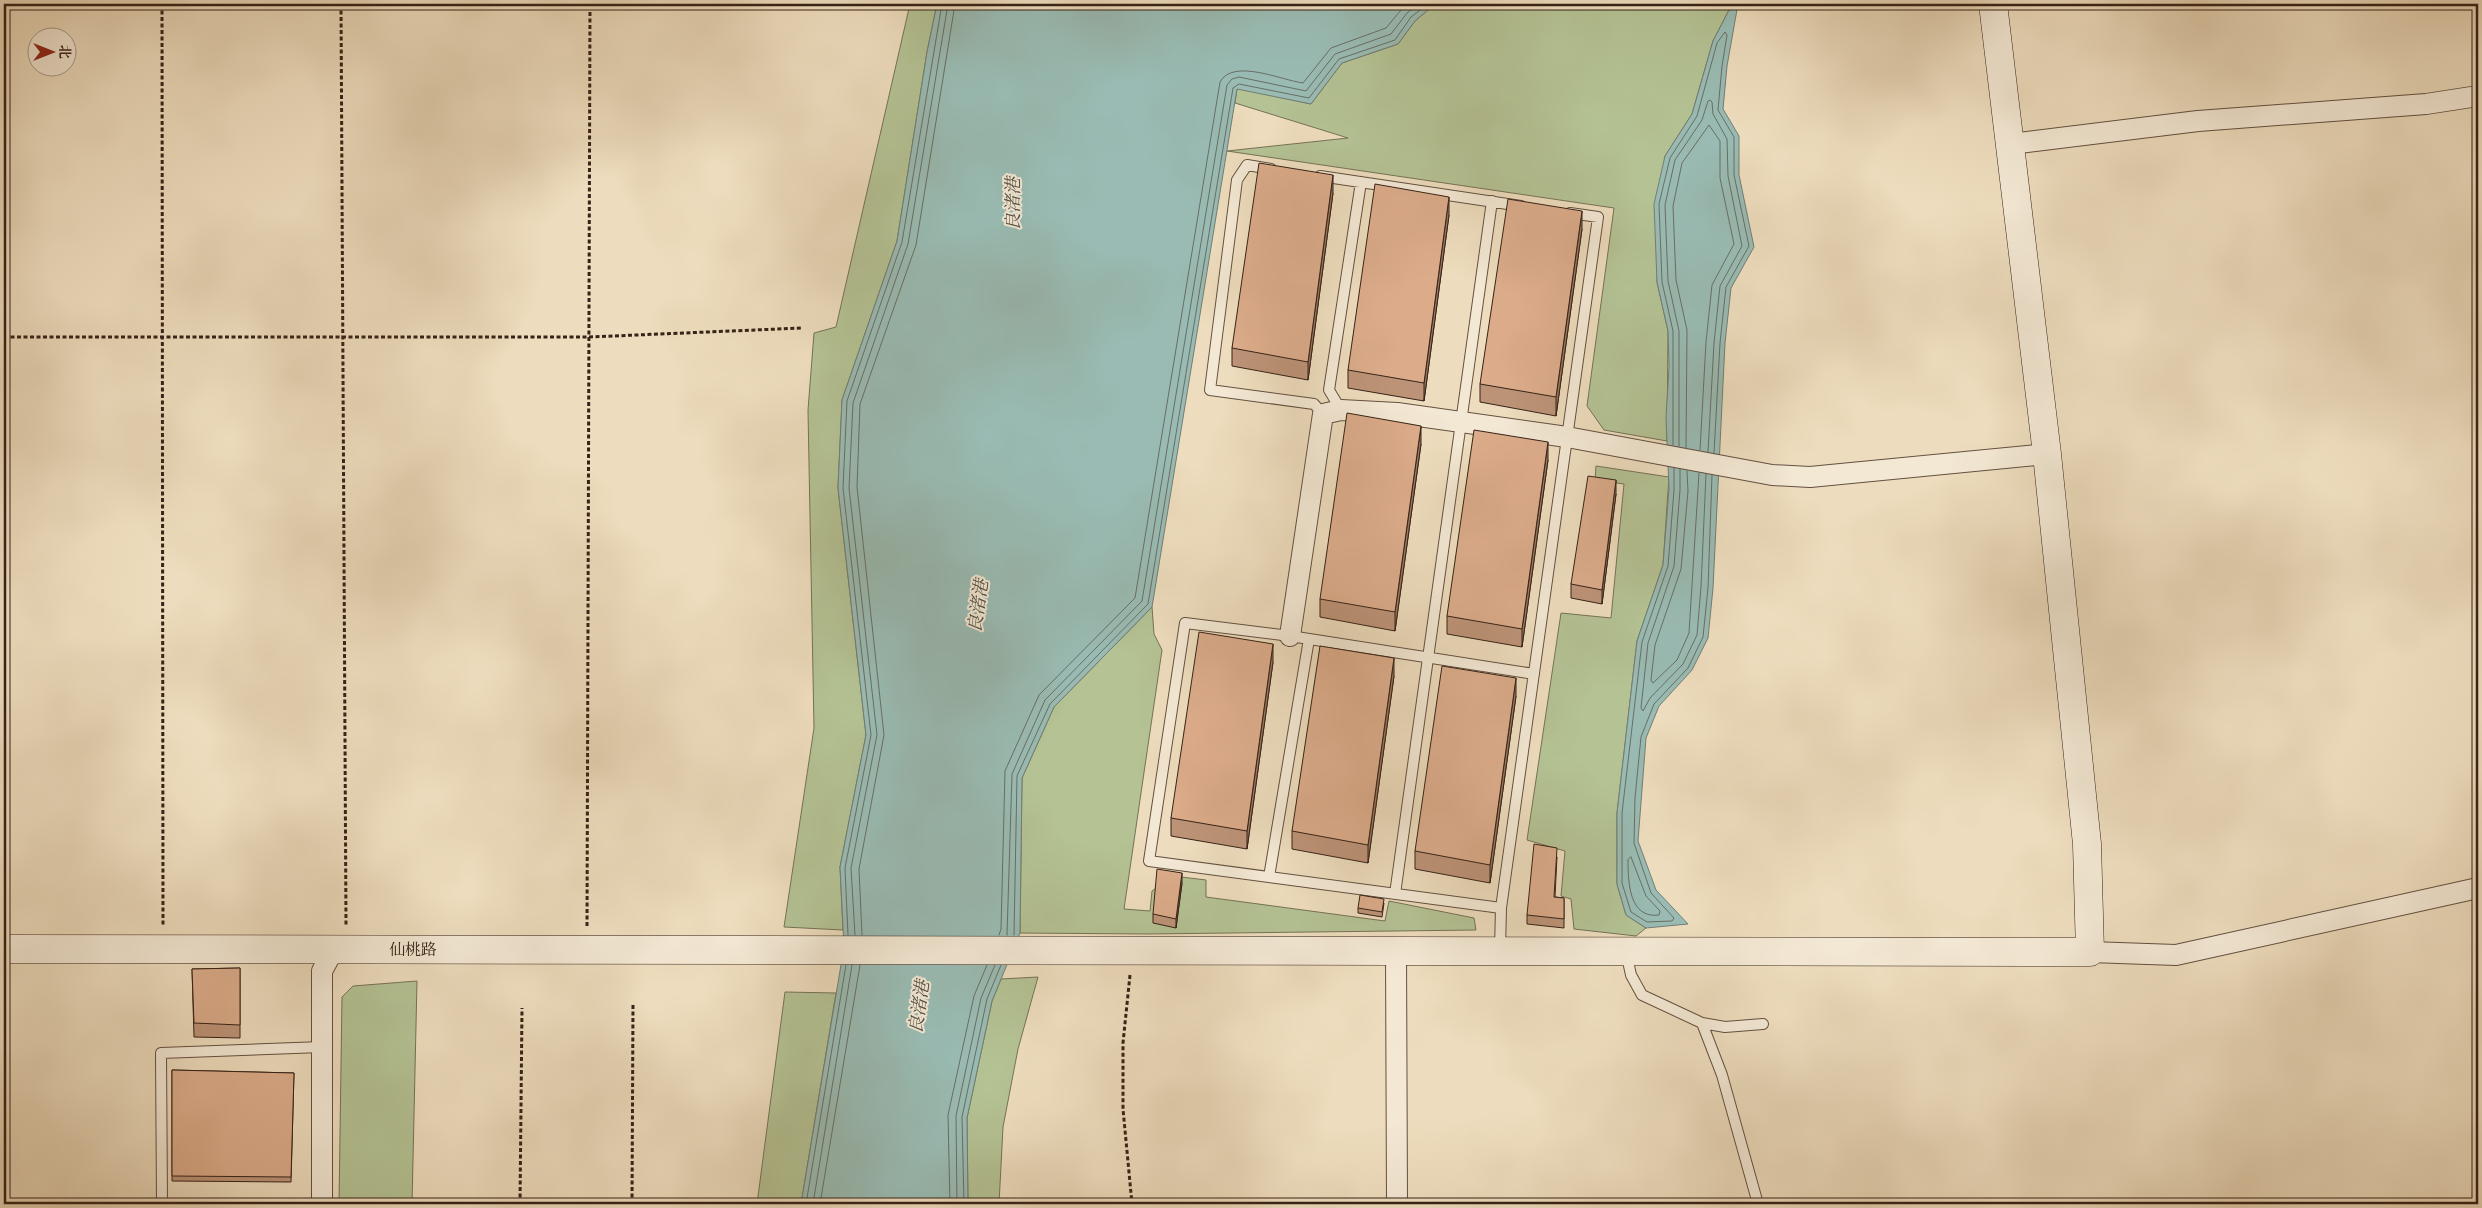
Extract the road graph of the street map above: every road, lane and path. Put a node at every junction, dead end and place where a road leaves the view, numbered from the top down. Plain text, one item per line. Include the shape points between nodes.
1 (162, 4) edge
2 (341, 4) edge
3 (590, 4) edge
4 (1993, 4) edge
5 (2478, 96) edge
6 (2011, 144) junction
7 (1285, 171) edge
8 (1314, 175) edge
9 (1361, 182) junction
10 (1492, 201) junction
11 (1530, 207) edge
12 (1559, 211) edge
13 (802, 328) dead end
14 (4, 337) edge
15 (163, 337) junction
16 (342, 337) junction
17 (589, 337) junction
18 (1332, 412) junction
19 (1459, 422) junction
20 (1567, 437) junction
21 (2047, 454) junction
22 (1290, 636) junction
23 (1309, 640) junction
24 (1427, 658) junction
25 (1534, 674) junction
26 (1269, 877) junction
27 (2478, 888) edge
28 (1395, 894) junction
29 (1501, 908) junction
30 (4, 949) edge
31 (163, 949) junction
32 (340, 949) junction
33 (587, 949) junction
34 (1133, 949) junction
35 (1396, 950) junction
36 (1500, 950) junction
37 (1626, 951) junction
38 (2090, 952) junction
39 (633, 1005) dead end
40 (522, 1008) dead end
41 (1702, 1023) junction
42 (1763, 1024) dead end
43 (322, 1047) junction
44 (162, 1204) edge
45 (322, 1204) edge
46 (520, 1204) edge
47 (632, 1204) edge
48 (1132, 1204) edge
49 (1397, 1204) edge
50 (1758, 1204) edge

1 - 15 path
2 - 16 path
3 - 17 path
4 - 6 street
5 - 6 street via 2426,104 2198,122
6 - 21 street
7 - 18 lane via 1247,165 1237,180 1210,390 1314,404
8 - 9 lane
9 - 10 lane
9 - 18 lane via 1329,390
10 - 11 lane
10 - 19 lane
12 - 20 lane via 1598,217
13 - 17 path
14 - 15 path
15 - 16 path
15 - 31 path
16 - 17 path
16 - 32 path
17 - 33 path
18 - 19 street via 1397,413
18 - 22 street
19 - 20 street
19 - 24 lane
20 - 21 street via 1772,475 1810,477
20 - 25 lane
21 - 38 street via 2087,844
22 - 23 lane
22 - 26 lane via 1185,623 1149,861
23 - 24 lane
23 - 26 lane
24 - 25 lane
24 - 28 lane
25 - 29 lane
26 - 28 lane
27 - 38 street via 2176,955
28 - 29 lane
29 - 36 lane
30 - 31 street, 仙桃路
31 - 32 street, 仙桃路
32 - 33 street, 仙桃路
32 - 43 street via 322,971
33 - 34 street, 仙桃路
34 - 35 street, 仙桃路
34 - 48 path via 1123,1043 1123,1109
35 - 36 street, 仙桃路
35 - 49 street
36 - 37 street, 仙桃路
37 - 38 street, 仙桃路
37 - 41 lane via 1632,975 1642,995
39 - 47 path
40 - 46 path
41 - 42 lane via 1725,1027
41 - 50 lane via 1722,1075
43 - 44 lane via 161,1053
43 - 45 street

